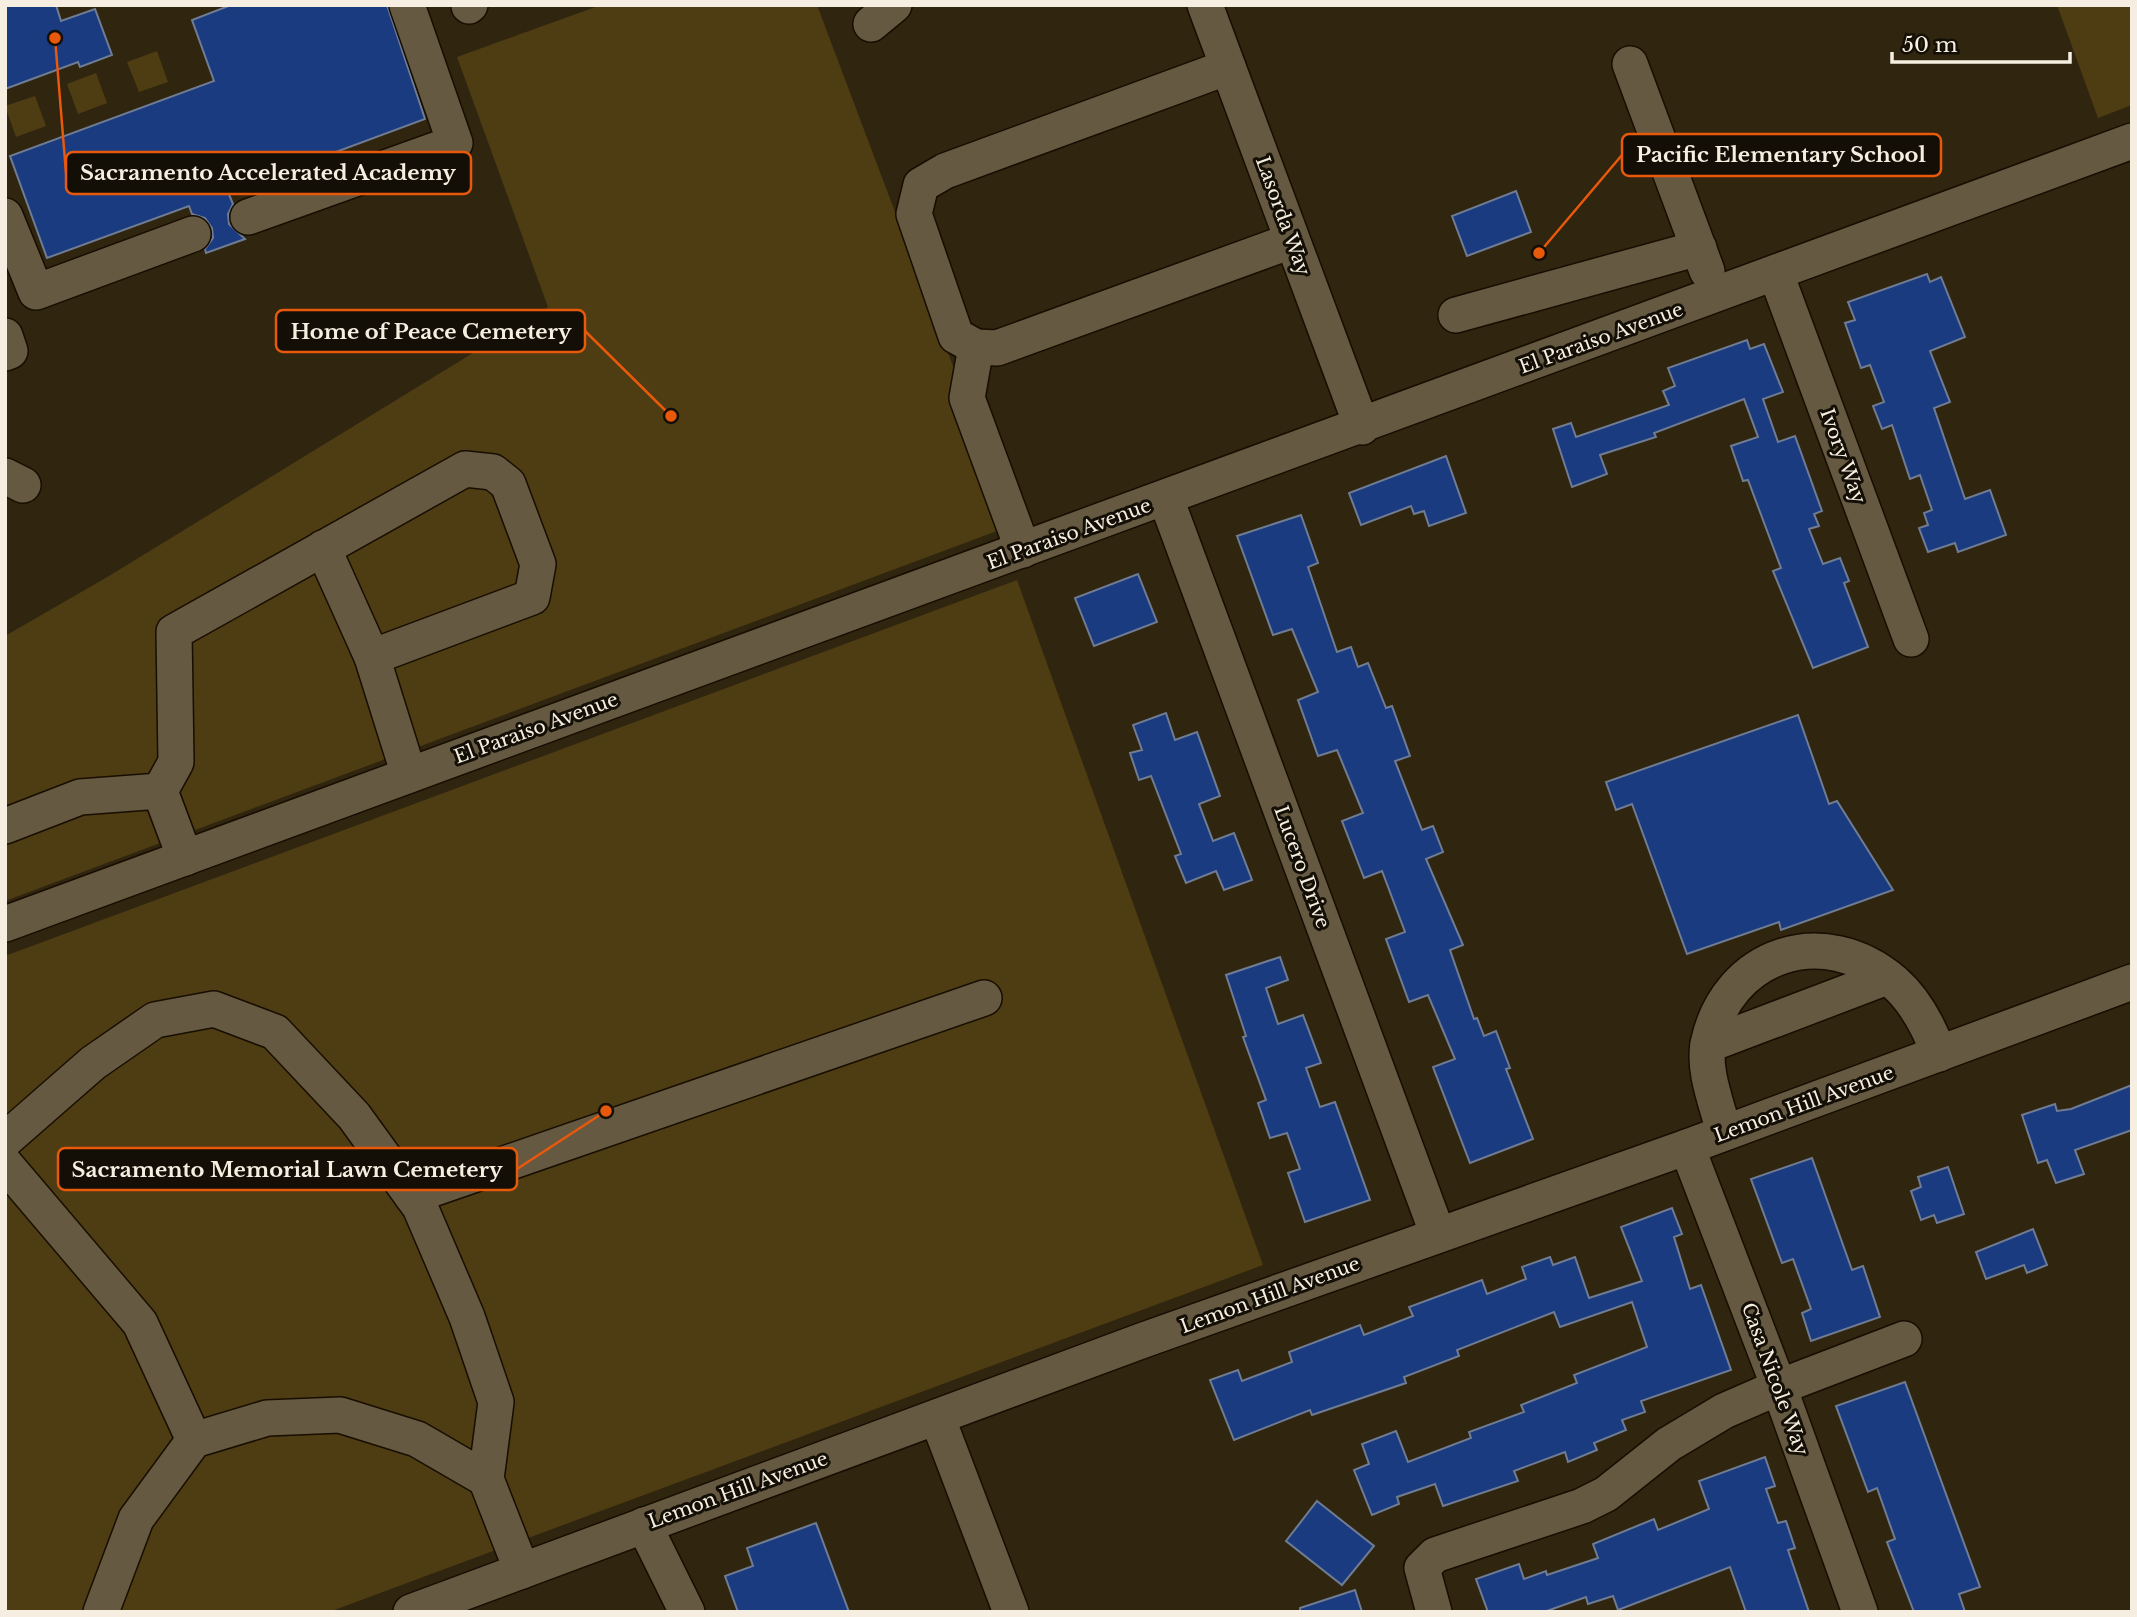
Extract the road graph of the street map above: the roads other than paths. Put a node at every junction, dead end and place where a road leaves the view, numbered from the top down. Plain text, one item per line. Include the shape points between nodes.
1 (407, 5) edge
2 (1205, 5) edge
3 (1630, 64) dead end
4 (1228, 67) junction
5 (2132, 142) edge
6 (5, 216) edge
7 (248, 217) dead end
8 (193, 234) dead end
9 (1291, 241) junction
10 (1699, 248) junction
11 (1776, 274) junction
12 (1716, 296) junction
13 (1456, 315) dead end
14 (5, 336) edge
15 (976, 347) junction
16 (5, 353) edge
17 (1362, 427) junction
18 (1166, 499) junction
19 (323, 548) junction
20 (1023, 550) junction
21 (1911, 639) dead end
22 (372, 657) junction
23 (410, 775) junction
24 (160, 791) junction
25 (5, 825) edge
26 (186, 858) junction
27 (5, 924) edge
28 (1887, 977) junction
29 (2132, 982) edge
30 (984, 998) dead end
31 (1708, 1045) junction
32 (1939, 1054) junction
33 (1724, 1133) junction
34 (5, 1140) edge
35 (1687, 1147) junction
36 (5, 1164) edge
37 (412, 1196) junction
38 (1438, 1235) junction
39 (1904, 1339) dead end
40 (1779, 1387) junction
41 (937, 1417) junction
42 (194, 1440) junction
43 (486, 1479) junction
44 (644, 1525) junction
45 (522, 1571) junction
46 (101, 1612) edge
47 (411, 1612) edge
48 (687, 1612) edge
49 (1011, 1612) edge
50 (1434, 1612) edge
51 (1860, 1612) edge

1 - 7 street via 455,143
2 - 4 street, Lasorda Way
3 - 10 street
4 - 9 street, Lasorda Way
4 - 15 street via 945,171 922,185 914,214 926,251 956,336
5 - 11 street, El Paraiso Avenue
6 - 8 street via 36,292
9 - 15 street via 996,348
9 - 17 street, Lasorda Way
10 - 12 street
10 - 13 street
11 - 12 street, El Paraiso Avenue
11 - 21 street, Ivory Way
12 - 17 street, El Paraiso Avenue
14 - 16 street via 10,351
15 - 20 street via 967,398
17 - 18 street, El Paraiso Avenue
18 - 20 street, El Paraiso Avenue
18 - 38 street, Lucero Drive
19 - 22 street
19 - 22 street via 465,469 493,472 508,484 538,564 532,597
19 - 24 street via 174,632 176,762
20 - 23 street, El Paraiso Avenue
22 - 23 street
23 - 26 street, El Paraiso Avenue
24 - 25 street via 80,797
24 - 26 street
26 - 27 street, El Paraiso Avenue
28 - 31 street
28 - 31 street via 1836,952 1778,956 1755,968 1733,989
28 - 32 street via 1914,1003
29 - 32 street, Lemon Hill Avenue
30 - 37 street
31 - 33 street via 1710,1082
32 - 33 street, Lemon Hill Avenue
33 - 35 street, Lemon Hill Avenue
34 - 37 street via 93,1063 155,1020 214,1009 275,1032 354,1115
35 - 38 street, Lemon Hill Avenue
35 - 40 street, Casa Nicole Way
36 - 42 street via 140,1323
37 - 43 street via 467,1317 496,1402
38 - 41 street, Lemon Hill Avenue
39 - 40 street
40 - 50 street via 1724,1411 1669,1444 1606,1494 1582,1506 1435,1555 1422,1568
40 - 51 street, Casa Nicole Way
41 - 44 street, Lemon Hill Avenue
41 - 49 street
42 - 43 street via 267,1418 340,1415 417,1439
42 - 46 street via 136,1518
43 - 45 street
44 - 45 street, Lemon Hill Avenue
44 - 48 street
45 - 47 street, Lemon Hill Avenue

